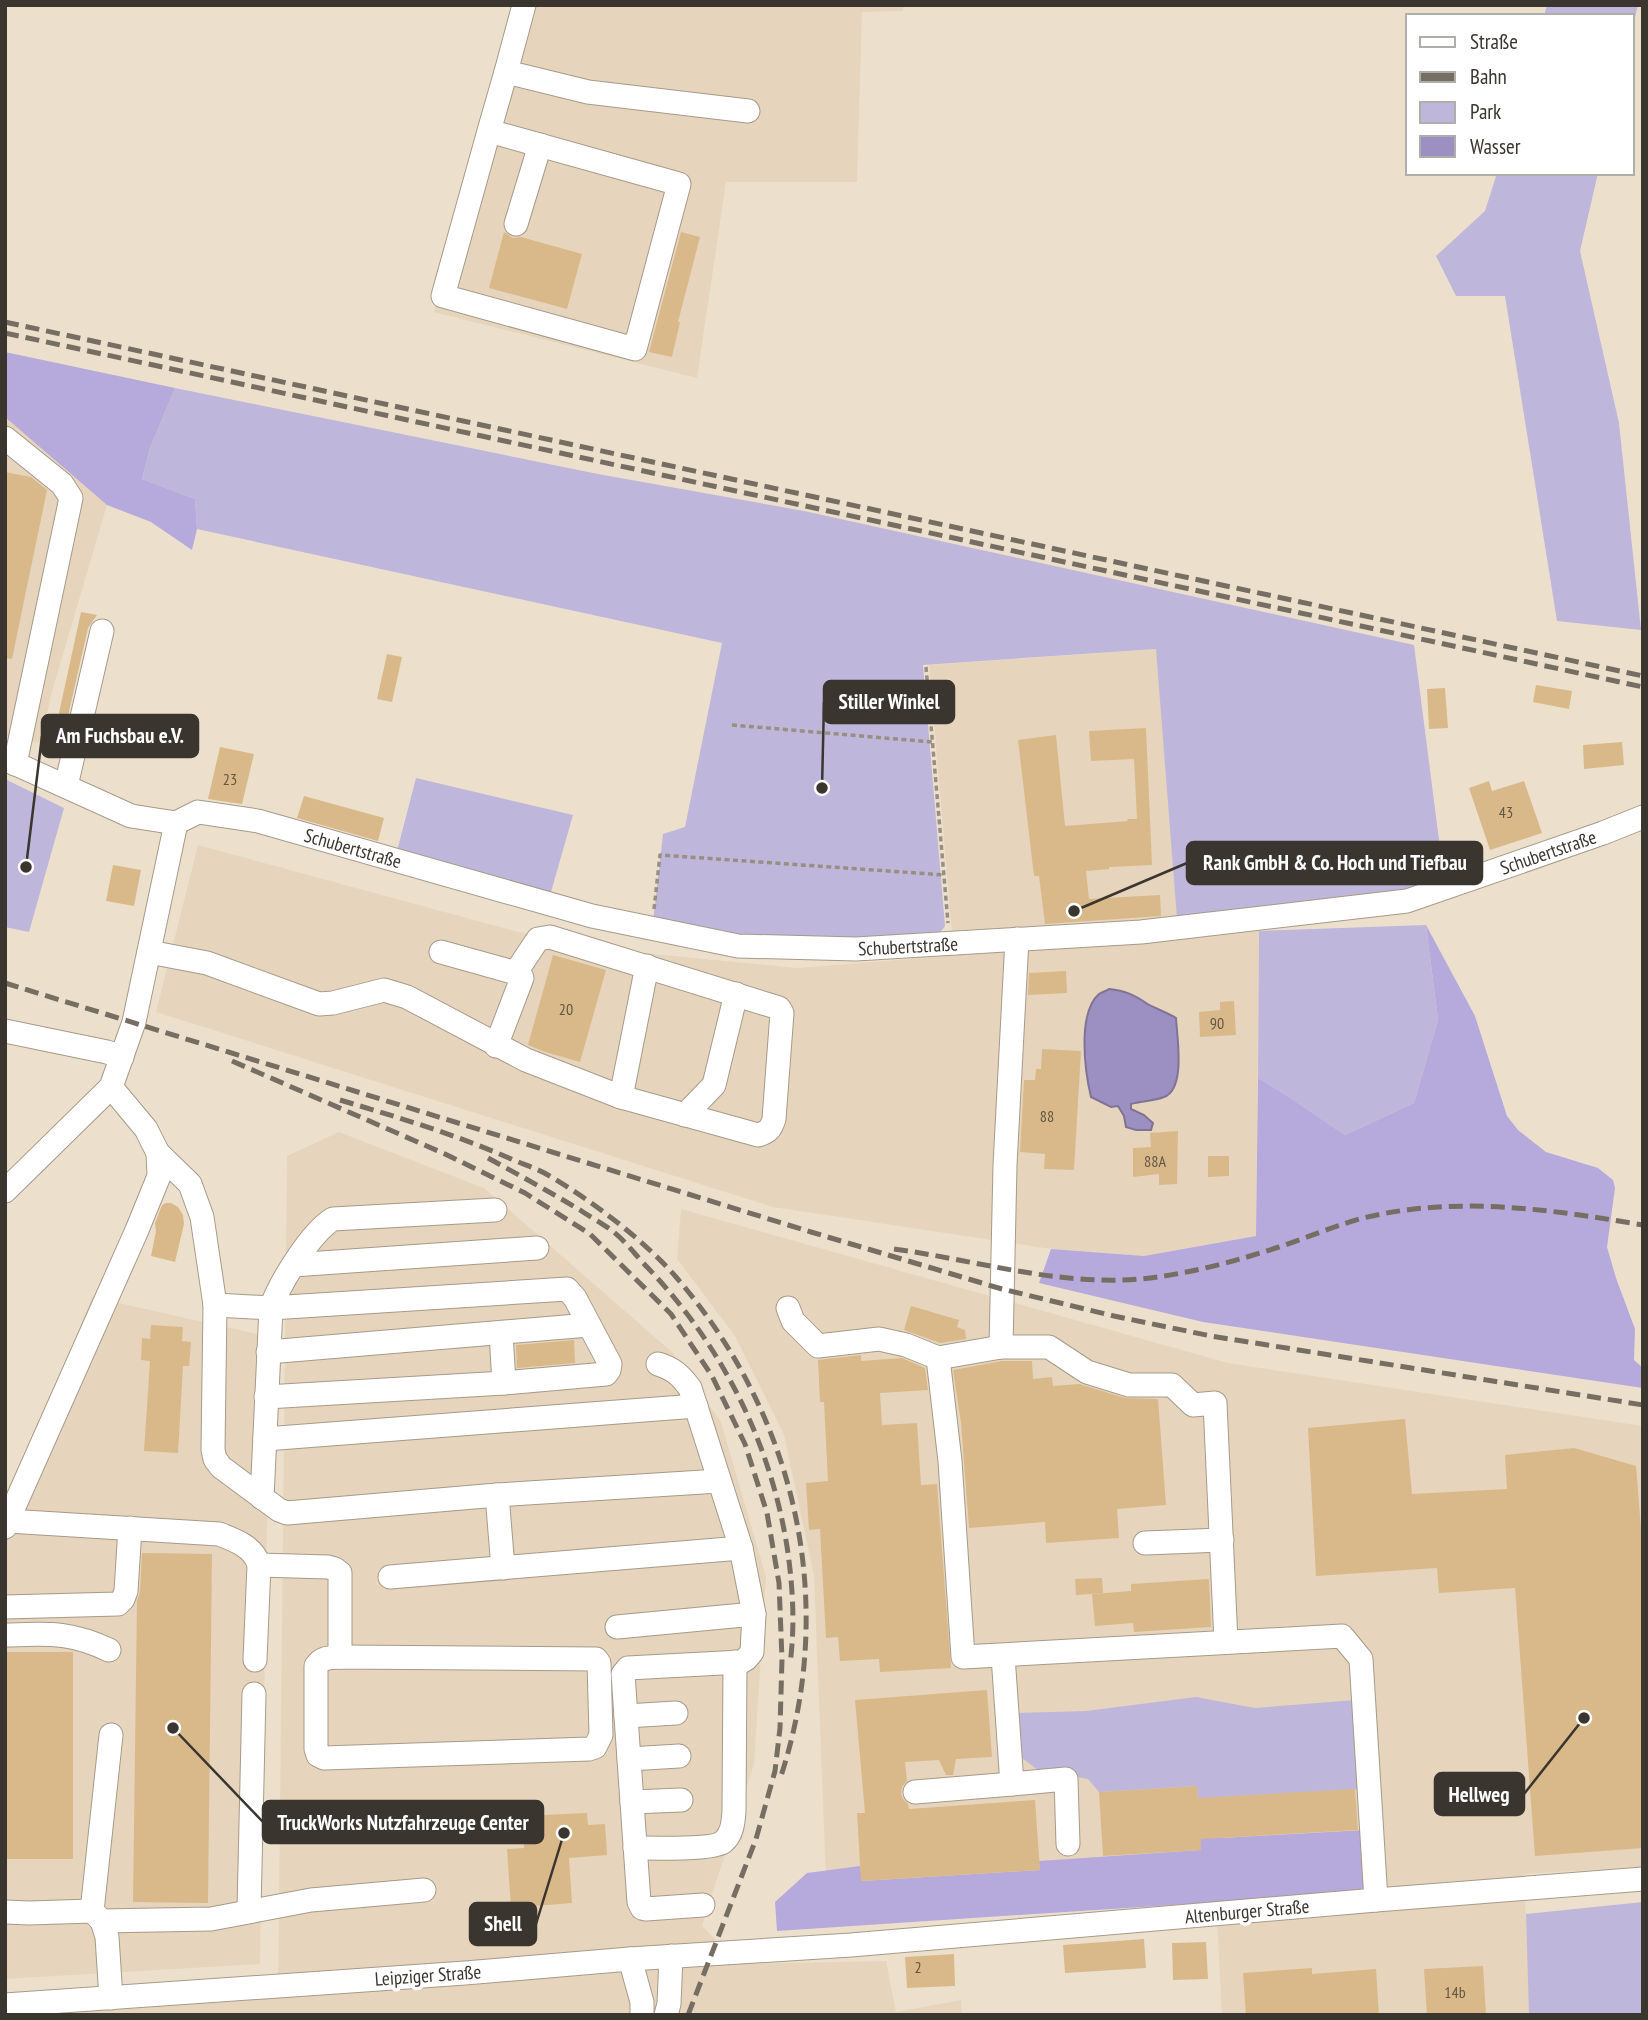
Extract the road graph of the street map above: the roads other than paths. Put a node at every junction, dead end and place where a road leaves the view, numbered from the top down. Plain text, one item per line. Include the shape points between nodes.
1 (524, 5) edge
2 (506, 72) junction
3 (748, 111) dead end
4 (489, 131) junction
5 (540, 145) junction
6 (516, 224) dead end
7 (5, 438) edge
8 (102, 631) dead end
9 (10, 761) edge
10 (66, 786) junction
11 (1643, 817) edge
12 (176, 823) junction
13 (1017, 939) junction
14 (149, 952) junction
15 (441, 952) dead end
16 (648, 966) junction
17 (516, 972) junction
18 (736, 993) junction
19 (5, 1031) edge
20 (496, 1046) junction
21 (122, 1057) junction
22 (111, 1087) junction
23 (621, 1097) junction
24 (685, 1115) junction
25 (158, 1153) junction
26 (5, 1191) edge
27 (495, 1210) dead end
28 (537, 1248) dead end
29 (293, 1265) junction
30 (215, 1305) junction
31 (271, 1308) junction
32 (788, 1308) dead end
33 (589, 1325) junction
34 (501, 1333) junction
35 (1001, 1347) junction
36 (268, 1352) junction
37 (938, 1358) junction
38 (658, 1364) dead end
39 (503, 1383) junction
40 (266, 1397) junction
41 (696, 1406) junction
42 (265, 1439) junction
43 (719, 1481) junction
44 (497, 1496) junction
45 (262, 1498) junction
46 (7, 1524) edge
47 (130, 1528) junction
48 (1222, 1540) junction
49 (1145, 1542) dead end
50 (741, 1548) junction
51 (259, 1565) junction
52 (503, 1568) junction
53 (390, 1577) dead end
54 (5, 1607) edge
55 (754, 1614) junction
56 (617, 1627) dead end
57 (5, 1635) edge
58 (1226, 1643) junction
59 (109, 1650) dead end
60 (1003, 1656) junction
61 (340, 1657) junction
62 (255, 1660) dead end
63 (735, 1662) junction
64 (254, 1694) dead end
65 (676, 1713) dead end
66 (626, 1716) junction
67 (111, 1735) dead end
68 (679, 1756) dead end
69 (629, 1759) junction
70 (1012, 1784) junction
71 (915, 1792) dead end
72 (681, 1800) dead end
73 (632, 1802) junction
74 (1069, 1844) dead end
75 (635, 1848) junction
76 (1643, 1879) edge
77 (424, 1890) dead end
78 (1376, 1900) junction
79 (703, 1905) dead end
80 (249, 1910) junction
81 (5, 1912) edge
82 (97, 1916) junction
83 (851, 1944) joint
84 (671, 1956) junction
85 (630, 1959) junction
86 (111, 1998) junction
87 (5, 2005) edge
88 (642, 2015) edge
89 (666, 2015) edge

1 - 2 street
2 - 3 street via 588,92
2 - 4 street
4 - 5 street
4 - 5 street via 443,296 635,349 678,184
5 - 6 street
7 - 9 street via 62,484 71,498
8 - 10 street
9 - 10 street, Schubertstraße
10 - 12 street, Schubertstraße via 131,816
11 - 13 street, Schubertstraße via 1407,901 1141,932
12 - 13 street, Schubertstraße via 198,812 258,821 592,916 738,946 856,949
12 - 14 street
13 - 35 street via 1004,1165
14 - 20 street via 207,963 318,1004 384,990 407,997
14 - 21 street
15 - 17 street
16 - 17 street via 544,937
16 - 18 street
16 - 23 street
17 - 20 street via 522,978
18 - 24 street via 714,1085
18 - 24 street via 773,1005 782,1013 771,1128 758,1135
19 - 21 street
20 - 23 street
21 - 22 street
22 - 25 street
22 - 26 street
23 - 24 street
25 - 30 street via 190,1184 202,1217
25 - 46 street via 159,1176
27 - 29 street via 333,1219
28 - 29 street
29 - 31 street
30 - 31 street
30 - 45 street via 215,1459
31 - 33 street via 567,1289
31 - 36 street
32 - 37 street via 793,1321 818,1346 879,1339
33 - 34 street
33 - 39 street via 610,1364 606,1374
34 - 36 street
34 - 39 street
35 - 37 street
35 - 48 street via 1049,1347 1087,1372 1129,1384 1172,1385 1193,1405 1215,1403
36 - 40 street
37 - 60 street via 963,1657
38 - 41 street via 681,1376
39 - 40 street
40 - 42 street
41 - 42 street
41 - 43 street
42 - 45 street
43 - 44 street
43 - 50 street
44 - 45 street via 288,1513
44 - 52 street
46 - 47 street
47 - 51 street via 219,1534 251,1550
47 - 54 street via 126,1591 118,1604
48 - 49 street
48 - 58 street
50 - 52 street
50 - 55 street
51 - 61 street via 328,1567 340,1573
51 - 62 street
52 - 53 street
55 - 56 street
55 - 63 street via 752,1652
57 - 59 street via 62,1634
58 - 60 street
58 - 78 street via 1342,1636 1361,1659
60 - 70 street
61 - 61 street via 596,1659 601,1735 589,1749 324,1758 316,1749 316,1666 324,1658
63 - 66 street via 628,1668 623,1674
63 - 75 street via 731,1831 725,1841 713,1846
64 - 80 street
65 - 66 street
66 - 69 street
67 - 82 street
68 - 69 street
69 - 73 street
70 - 71 street
70 - 74 street via 1066,1779
72 - 73 street
73 - 75 street
75 - 79 street via 642,1908
76 - 78 street, Altenburger Straße
77 - 80 street
78 - 83 street, Altenburger Straße
80 - 82 street via 211,1919
81 - 82 street
82 - 86 street via 107,1937
83 - 84 street, Leipziger Straße
84 - 85 street, Leipziger Straße
84 - 89 street
85 - 86 street, Leipziger Straße
85 - 88 street
86 - 87 street, Leipziger Straße

